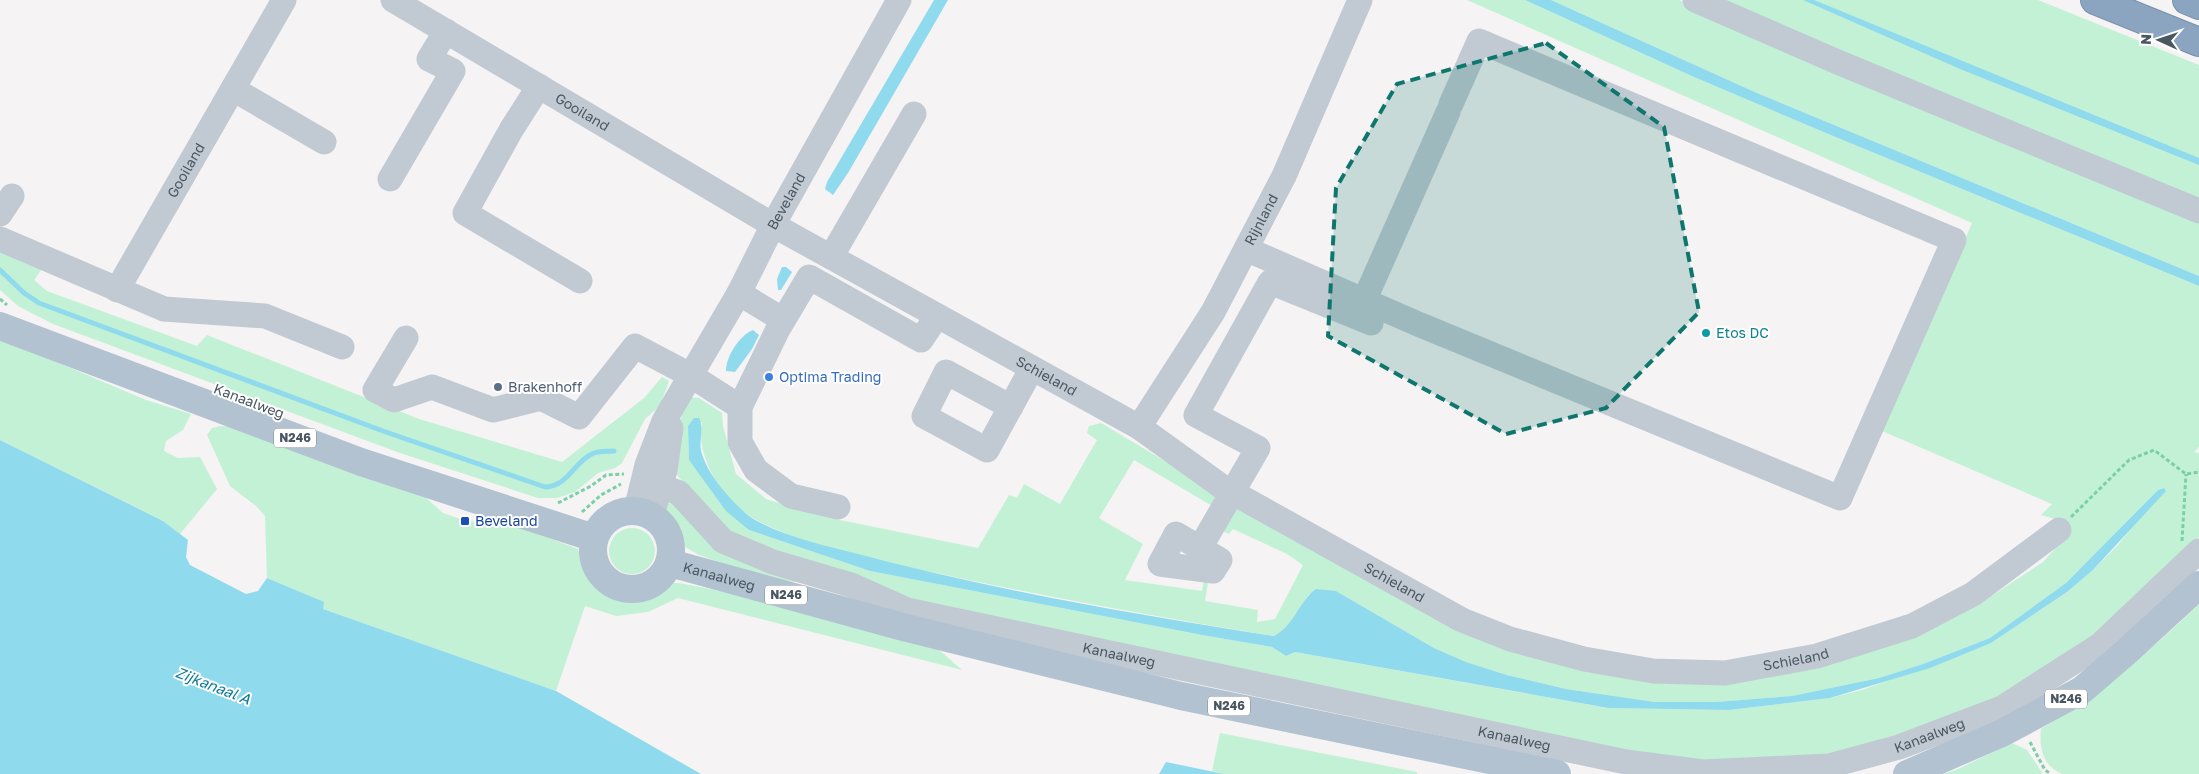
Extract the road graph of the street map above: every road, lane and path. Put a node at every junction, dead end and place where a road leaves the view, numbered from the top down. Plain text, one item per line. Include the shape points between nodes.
1 (284, 0) edge
2 (393, 0) edge
3 (899, 0) edge
4 (1360, 0) edge
5 (1694, 0) edge
6 (2095, 0) edge
7 (2187, 0) edge
8 (2199, 5) edge
9 (446, 31) junction
10 (2199, 42) edge
11 (539, 86) junction
12 (233, 89) junction
13 (914, 114) dead end
14 (324, 142) dead end
15 (390, 179) dead end
16 (2199, 211) edge
17 (773, 225) junction
18 (0, 239) edge
19 (1246, 249) junction
20 (831, 257) junction
21 (580, 281) dead end
22 (117, 290) junction
23 (739, 294) junction
24 (0, 298) edge
25 (1213, 312) junction
26 (1368, 312) junction
27 (938, 316) junction
28 (6, 319) edge
29 (783, 320) junction
30 (1243, 330) junction
31 (406, 338) dead end
32 (342, 347) dead end
33 (1032, 368) junction
34 (690, 374) junction
35 (740, 407) junction
36 (1011, 407) dead end
37 (1139, 427) junction
38 (2199, 472) edge
39 (2186, 474) junction
40 (652, 483) junction
41 (1233, 492) junction
42 (553, 503) dead end
43 (838, 507) dead end
44 (644, 513) junction
45 (2183, 518) dead end
46 (2059, 530) joint
47 (594, 538) junction
48 (1200, 548) dead end
49 (2199, 550) edge
50 (670, 563) junction
51 (2199, 585) edge
52 (2017, 712) junction
53 (1603, 766) edge
54 (1557, 774) edge
55 (1907, 774) edge
56 (2051, 774) edge

1 - 12 street, Gooiland
2 - 9 street, Gooiland
3 - 17 street, Beveland
4 - 19 street, Rijnland via 1284,176
5 - 16 street
6 - 10 highway
7 - 8 highway
9 - 11 street, Gooiland
9 - 15 street via 429,59 453,71
11 - 17 street, Gooiland
11 - 21 street via 465,213
12 - 14 street
12 - 22 street, Gooiland
13 - 20 street
17 - 20 street, Schieland
17 - 23 street, Beveland
18 - 22 street
19 - 25 street, Rijnland
19 - 26 street
20 - 27 street, Schieland
22 - 32 street via 164,309 265,316
23 - 29 street
23 - 34 street, Beveland
24 - 28 path
25 - 30 street
25 - 37 street, Rijnland
26 - 26 street via 1840,498 1954,240 1479,41
26 - 30 street via 1270,282
27 - 29 street via 921,340 809,277
27 - 33 street, Schieland
28 - 47 main road, Kanaalweg / N246 via 361,462
29 - 35 street
30 - 41 street via 1196,415 1258,448
31 - 34 street via 375,390 394,400 432,387 493,410 541,398 579,417 635,346
33 - 36 street
33 - 37 street, Schieland
34 - 35 street
34 - 40 street, Beveland via 656,437
35 - 43 street via 740,442 756,470 791,496
37 - 41 street, Schieland
38 - 39 path
39 - 45 path
39 - 46 path via 2154,450 2129,460
40 - 42 path via 625,474 606,475 562,502
40 - 44 street, Beveland
40 - 53 street, Kanaalweg via 679,493 723,541 773,562 851,585 907,610
41 - 46 street, Schieland via 1462,620 1510,639 1584,659 1653,671 1725,673 1817,656 1912,626 1973,594
41 - 48 street
44 - 47 main road via 622,511 600,526
44 - 50 main road via 663,524 670,536
47 - 50 main road via 593,559 602,577 620,588 640,590 658,580
49 - 52 street, Kanaalweg via 2100,645
50 - 54 main road, Kanaalweg / N246 via 903,627 1181,696
51 - 52 main road, Kanaalweg / N246 via 2082,690
52 - 53 street, Kanaalweg via 2002,708 1900,747 1828,766 1703,772
52 - 55 main road, Kanaalweg / N246
52 - 56 path via 2034,752

